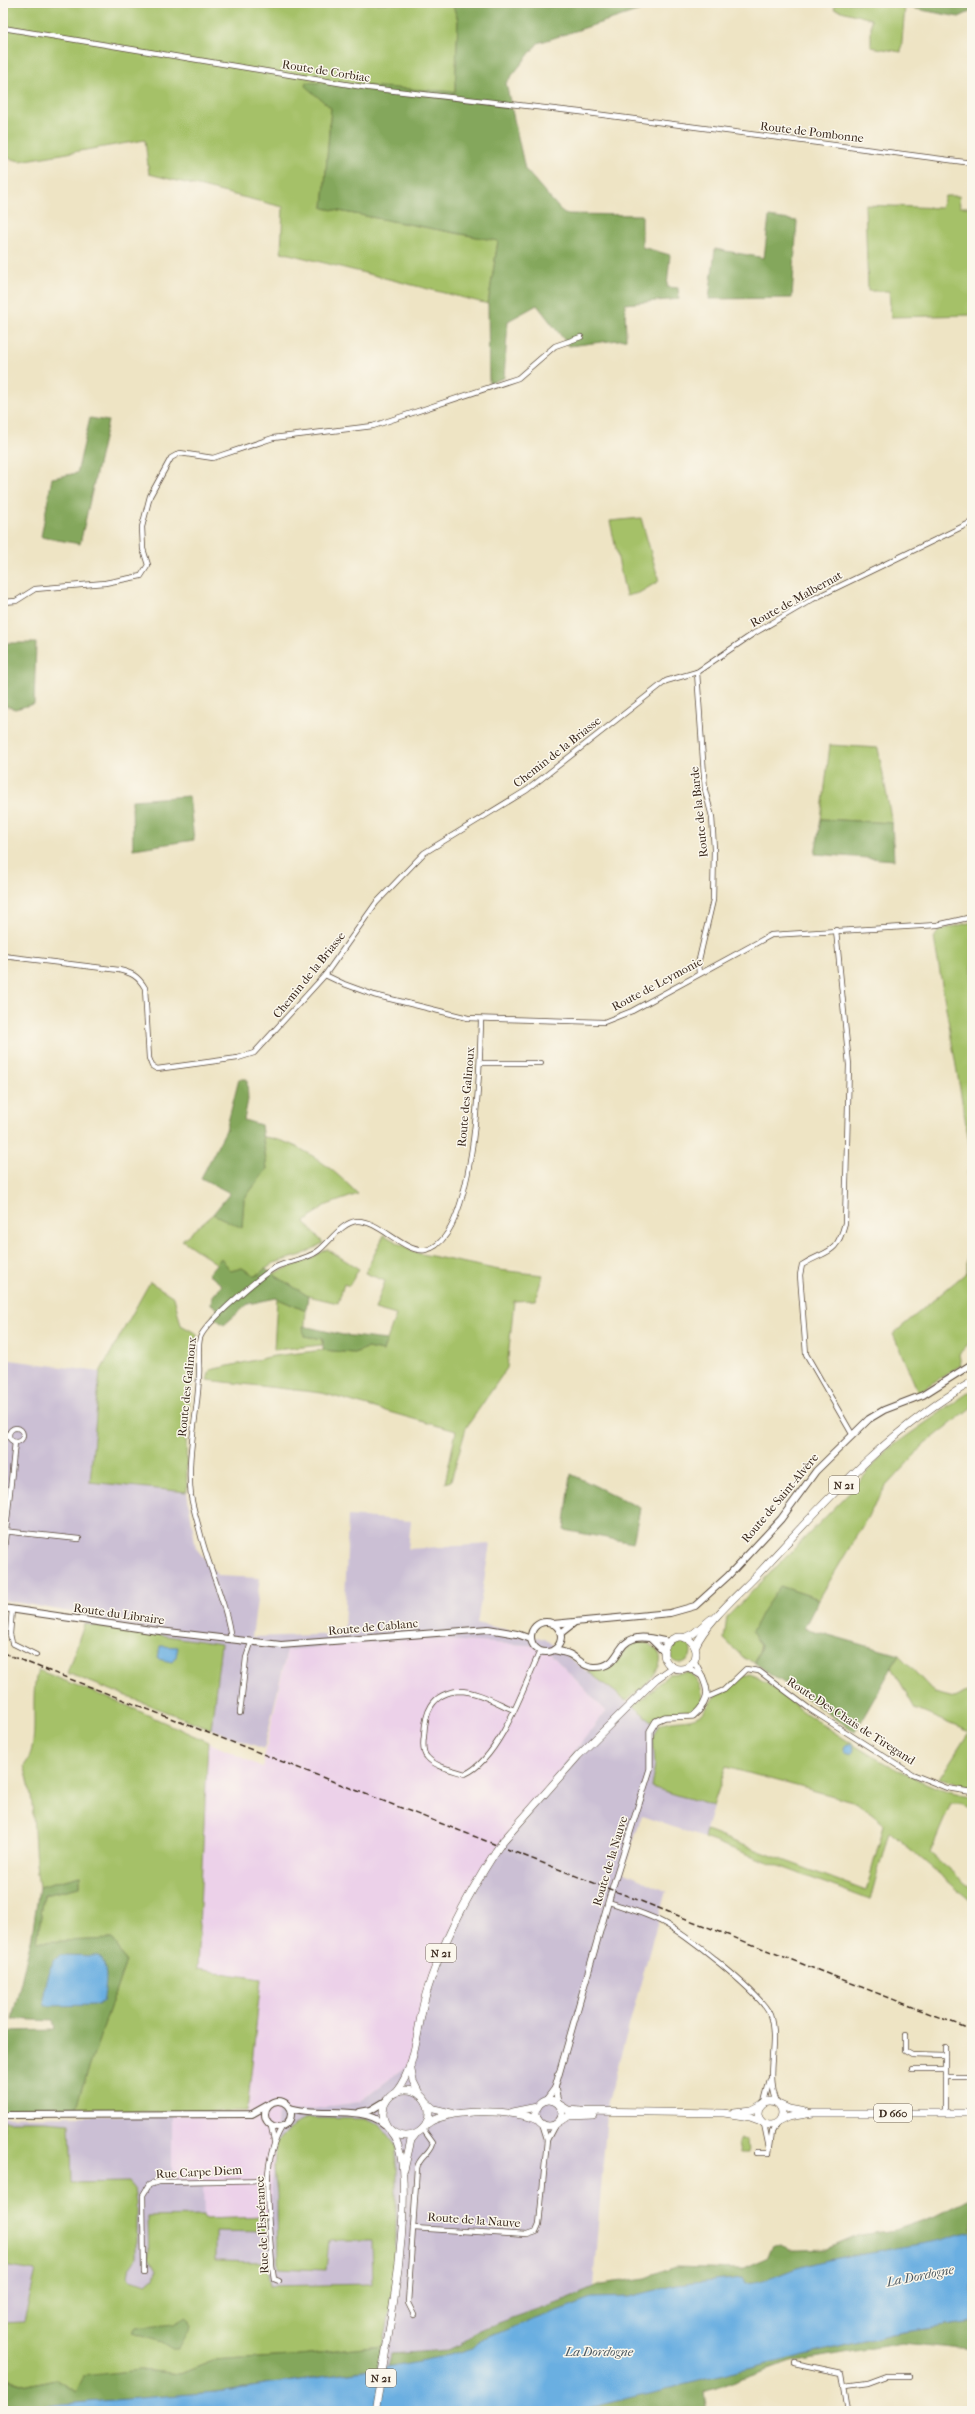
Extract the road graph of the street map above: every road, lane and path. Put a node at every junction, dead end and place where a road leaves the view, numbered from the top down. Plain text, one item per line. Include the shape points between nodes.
1 (3, 28) edge
2 (648, 121) joint
3 (972, 163) edge
4 (581, 337) dead end
5 (972, 522) edge
6 (3, 602) edge
7 (697, 672) junction
8 (636, 702) joint
9 (972, 917) edge
10 (836, 930) junction
11 (3, 956) edge
12 (699, 974) junction
13 (325, 975) junction
14 (481, 1020) junction
15 (480, 1063) junction
16 (541, 1063) dead end
17 (972, 1364) edge
18 (972, 1382) edge
19 (852, 1434) junction
20 (15, 1442) dead end
21 (5, 1531) edge
22 (79, 1539) dead end
23 (3, 1560) edge
24 (730, 1603) junction
25 (3, 1608) edge
26 (12, 1609) junction
27 (576, 1621) junction
28 (553, 1624) junction
29 (533, 1628) junction
30 (517, 1634) junction
31 (561, 1637) junction
32 (684, 1638) junction
33 (531, 1639) junction
34 (651, 1639) junction
35 (231, 1640) junction
36 (669, 1642) junction
37 (251, 1643) junction
38 (695, 1647) junction
39 (554, 1650) junction
40 (540, 1651) junction
41 (664, 1652) junction
42 (570, 1654) junction
43 (36, 1655) dead end
44 (667, 1661) junction
45 (694, 1661) junction
46 (673, 1667) junction
47 (687, 1667) junction
48 (702, 1677) junction
49 (656, 1679) junction
50 (708, 1697) junction
51 (514, 1710) junction
52 (240, 1713) dead end
53 (972, 1792) edge
54 (609, 1902) junction
55 (906, 2035) dead end
56 (944, 2047) dead end
57 (945, 2056) junction
58 (410, 2064) junction
59 (912, 2069) dead end
60 (945, 2069) junction
61 (772, 2073) junction
62 (945, 2077) junction
63 (972, 2077) edge
64 (554, 2088) junction
65 (396, 2092) junction
66 (420, 2095) junction
67 (546, 2100) junction
68 (386, 2101) junction
69 (427, 2103) junction
70 (778, 2103) junction
71 (559, 2104) junction
72 (762, 2104) junction
73 (268, 2105) junction
74 (538, 2106) junction
75 (290, 2108) junction
76 (945, 2112) junction
77 (308, 2113) junction
78 (357, 2113) junction
79 (453, 2113) junction
80 (499, 2113) junction
81 (631, 2113) junction
82 (724, 2113) junction
83 (813, 2113) junction
84 (972, 2113) edge
85 (252, 2114) junction
86 (3, 2115) edge
87 (291, 2118) junction
88 (266, 2121) junction
89 (540, 2122) junction
90 (763, 2122) junction
91 (778, 2122) junction
92 (557, 2123) junction
93 (384, 2124) junction
94 (271, 2126) junction
95 (282, 2127) junction
96 (425, 2127) junction
97 (391, 2132) junction
98 (415, 2135) junction
99 (547, 2140) junction
100 (274, 2141) junction
101 (756, 2153) dead end
102 (769, 2154) junction
103 (403, 2176) junction
104 (268, 2180) junction
105 (413, 2228) junction
106 (144, 2273) dead end
107 (279, 2281) dead end
108 (414, 2315) dead end
109 (794, 2363) dead end
110 (910, 2376) dead end
111 (845, 2386) junction
112 (375, 2411) edge
113 (848, 2411) edge

1 - 2 street, Route de Corbiac via 369,88
2 - 3 street, Route de Pombonne
4 - 6 street via 554,346 518,378 373,426 273,438 213,458 180,453 171,458 150,496 142,527 143,549 148,565 141,576 105,583 35,589 16,602
5 - 7 street, Route de Malbernat via 813,599 753,634
7 - 8 street, Route de Malbernat via 666,681
7 - 12 street, Route de la Barde via 706,790 712,817 714,849 713,900 698,964
8 - 13 street, Chemin de la Briasse via 527,790 424,853 376,903
9 - 10 street, Route de Leymonie via 937,925
10 - 12 street, Route de Leymonie via 771,935
10 - 19 street via 849,1065 845,1223 841,1239 830,1253 802,1265 800,1275 806,1354
11 - 13 street, Chemin de la Briasse via 119,970 140,978 145,988 149,1058 152,1066 157,1069 238,1058 254,1053
12 - 14 street, Route de Leymonie via 632,1011 604,1022
13 - 14 street, Route de Leymonie via 374,995
14 - 15 street, Route des Galinoux
15 - 16 street
15 - 35 street, Route des Galinoux via 475,1129 462,1199 443,1238 425,1250 416,1249 368,1223 356,1221 347,1224 317,1252 268,1272 215,1317 200,1337 199,1375 192,1437 191,1496 228,1618
17 - 19 main road, Route de Saint-Alvère via 923,1395 884,1410
18 - 24 main road, N 21 via 922,1414 875,1453
19 - 27 main road, Route de Saint-Alvère via 816,1471 781,1519 704,1600 695,1606 670,1613
20 - 21 street
21 - 22 street
21 - 23 street
24 - 32 main road, N 21 via 694,1633
24 - 38 main road, N 21
25 - 26 main road, Route du Libraire
26 - 35 main road, Route du Libraire
26 - 43 street via 12,1643
27 - 28 main road, Route de Saint-Alvère
27 - 31 main road
28 - 29 main road via 540,1623
28 - 31 main road
29 - 30 main road
29 - 33 main road
30 - 33 main road, Route de Cablanc
30 - 37 main road, Route de Cablanc via 488,1629 281,1645
31 - 39 main road
31 - 42 main road
32 - 36 main road via 676,1638
32 - 38 main road
33 - 40 main road
34 - 36 main road
34 - 41 main road
34 - 42 main road via 632,1639 625,1643 613,1661 597,1668 586,1665
35 - 37 main road, Route de Cablanc
36 - 41 main road
37 - 52 street via 246,1658
38 - 45 main road
39 - 40 main road
39 - 42 main road
40 - 51 street
41 - 44 main road
44 - 46 main road
44 - 49 main road, N 21
45 - 47 main road
45 - 48 street
46 - 47 main road
46 - 49 main road, N 21
47 - 48 street
48 - 50 street
49 - 58 main road, N 21, bridge via 578,1756 496,1851 458,1914 440,1955 426,1994
50 - 53 street, Route Des Chais de Tiregand via 724,1690 746,1669 759,1671 811,1710 912,1774 946,1788
50 - 54 street, Route de la Nauve via 693,1716 665,1717 656,1721 650,1731 650,1769
51 - 51 street via 501,1738 474,1770 465,1774 432,1762 425,1756 425,1718 436,1700 448,1693 470,1692
54 - 61 street via 661,1921 690,1940 756,1996 769,2014 774,2035
54 - 64 street, Route de la Nauve
55 - 57 street via 906,2051 912,2056
56 - 57 street
57 - 60 street
58 - 65 main road, N 21
58 - 66 main road, N 21 via 413,2081
59 - 60 street
60 - 62 street
61 - 70 street via 773,2095
61 - 72 street
62 - 63 street
62 - 76 street
64 - 67 street, Route de la Nauve
64 - 71 street
65 - 66 main road via 408,2090
65 - 68 main road
66 - 69 main road
67 - 71 main road
67 - 74 main road
68 - 78 main road via 371,2110
68 - 93 main road via 383,2108
69 - 79 main road via 434,2108
69 - 96 main road via 429,2117
70 - 72 main road
70 - 83 main road, D 660 via 789,2110
70 - 91 main road via 783,2113
71 - 81 main road via 568,2110
71 - 92 main road via 562,2113
72 - 82 main road via 751,2110
72 - 90 main road via 758,2113
73 - 75 main road via 278,2101
73 - 85 main road
73 - 88 main road
74 - 80 main road
74 - 89 main road via 536,2113
75 - 77 main road
75 - 87 main road
76 - 83 main road, D 660
76 - 84 main road, D 660
77 - 78 main road
77 - 87 main road
78 - 93 main road via 370,2116
79 - 80 main road
79 - 96 main road via 436,2118
80 - 89 main road via 530,2116
81 - 82 main road
81 - 92 main road via 570,2116
82 - 90 main road
83 - 91 main road, D 660 via 788,2116
85 - 86 main road
85 - 88 main road
87 - 95 main road
88 - 94 main road
89 - 92 main road
89 - 99 street
90 - 91 main road
90 - 102 street
91 - 102 street via 772,2132
92 - 99 street
93 - 97 main road
94 - 95 main road
94 - 100 street
95 - 100 street
96 - 98 main road
96 - 105 street via 433,2143 430,2151 418,2164
97 - 98 main road via 403,2137
97 - 103 main road, N 21 via 400,2146
98 - 103 main road, N 21
99 - 105 street, Route de la Nauve via 539,2225 536,2232 527,2235
100 - 104 street, Rue de l'Espérance
101 - 102 street
103 - 112 main road, N 21 via 399,2268
104 - 106 street, Rue Carpe Diem via 158,2182 149,2185 143,2196
104 - 107 street, Rue de l'Espérance via 272,2266 274,2279
105 - 108 street via 408,2303
109 - 111 street via 842,2373
110 - 111 street via 886,2376 867,2383
111 - 113 street

